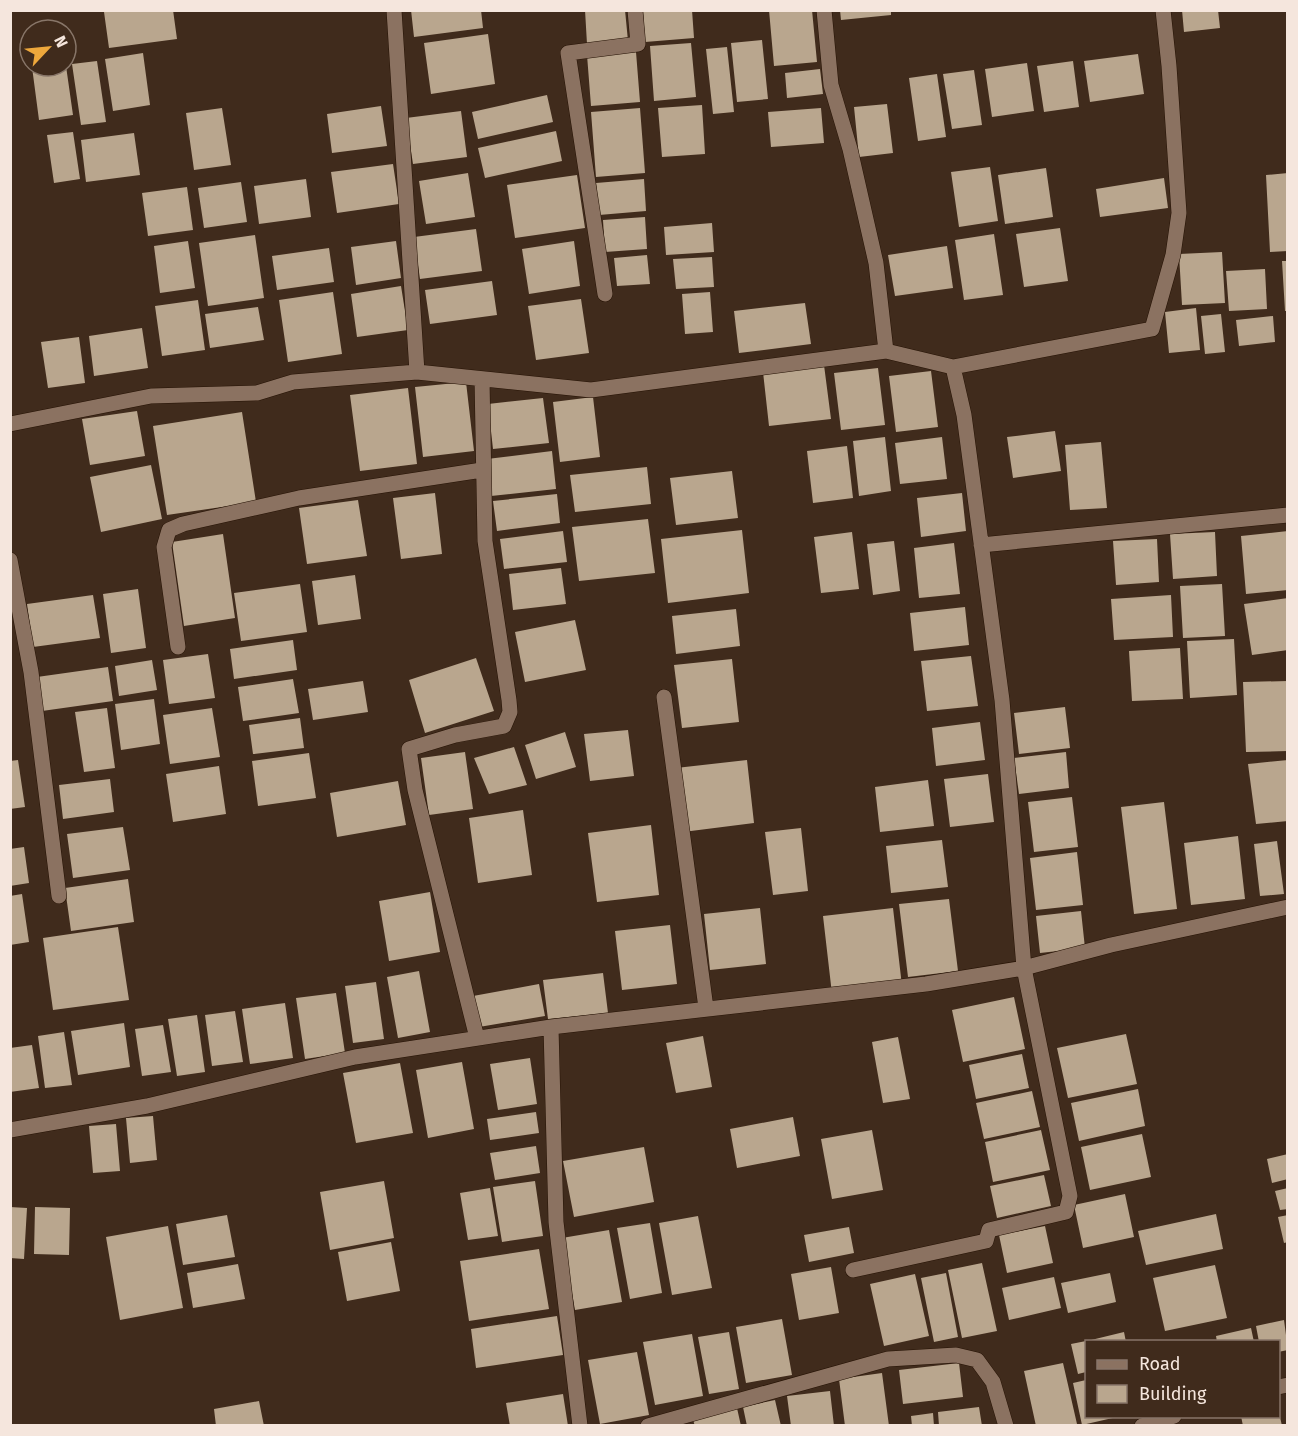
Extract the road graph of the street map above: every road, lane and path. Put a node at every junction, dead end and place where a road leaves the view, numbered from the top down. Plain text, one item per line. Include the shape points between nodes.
1 (394, 10) edge
2 (635, 10) edge
3 (824, 10) edge
4 (1163, 10) edge
5 (605, 294) dead end
6 (886, 351) junction
7 (953, 367) junction
8 (417, 372) junction
9 (482, 379) junction
10 (10, 424) edge
11 (482, 470) junction
12 (1287, 515) edge
13 (981, 545) junction
14 (10, 560) edge
15 (178, 647) dead end
16 (664, 697) dead end
17 (59, 896) dead end
18 (1287, 908) edge
19 (1024, 968) junction
20 (706, 1008) junction
21 (551, 1027) junction
22 (477, 1038) junction
23 (10, 1130) edge
24 (853, 1270) dead end
25 (1167, 1418) edge
26 (580, 1425) edge
27 (648, 1425) edge
28 (1006, 1425) edge
29 (1142, 1425) edge

1 - 8 street
2 - 5 street via 638,44 568,53
3 - 6 street via 831,85 876,263
4 - 7 street via 1179,213 1173,255 1152,329
6 - 7 street
6 - 9 street via 591,390
7 - 13 street via 964,415
8 - 9 street
8 - 10 street via 293,382 257,393 151,396
9 - 11 street
11 - 15 street via 299,498 169,530 164,547
11 - 22 street via 484,541 503,646 510,712 504,726 409,749 415,790
12 - 13 street
13 - 19 street via 1002,700
14 - 17 street via 31,672
16 - 20 street
18 - 19 street via 1111,945
19 - 20 street via 926,984
19 - 24 street via 1070,1196 1066,1212 988,1230 986,1241
20 - 21 street
21 - 22 street
21 - 26 street via 556,1222
22 - 23 street via 355,1057 147,1106
25 - 29 street
27 - 28 street via 888,1359 956,1355 977,1360 993,1382

